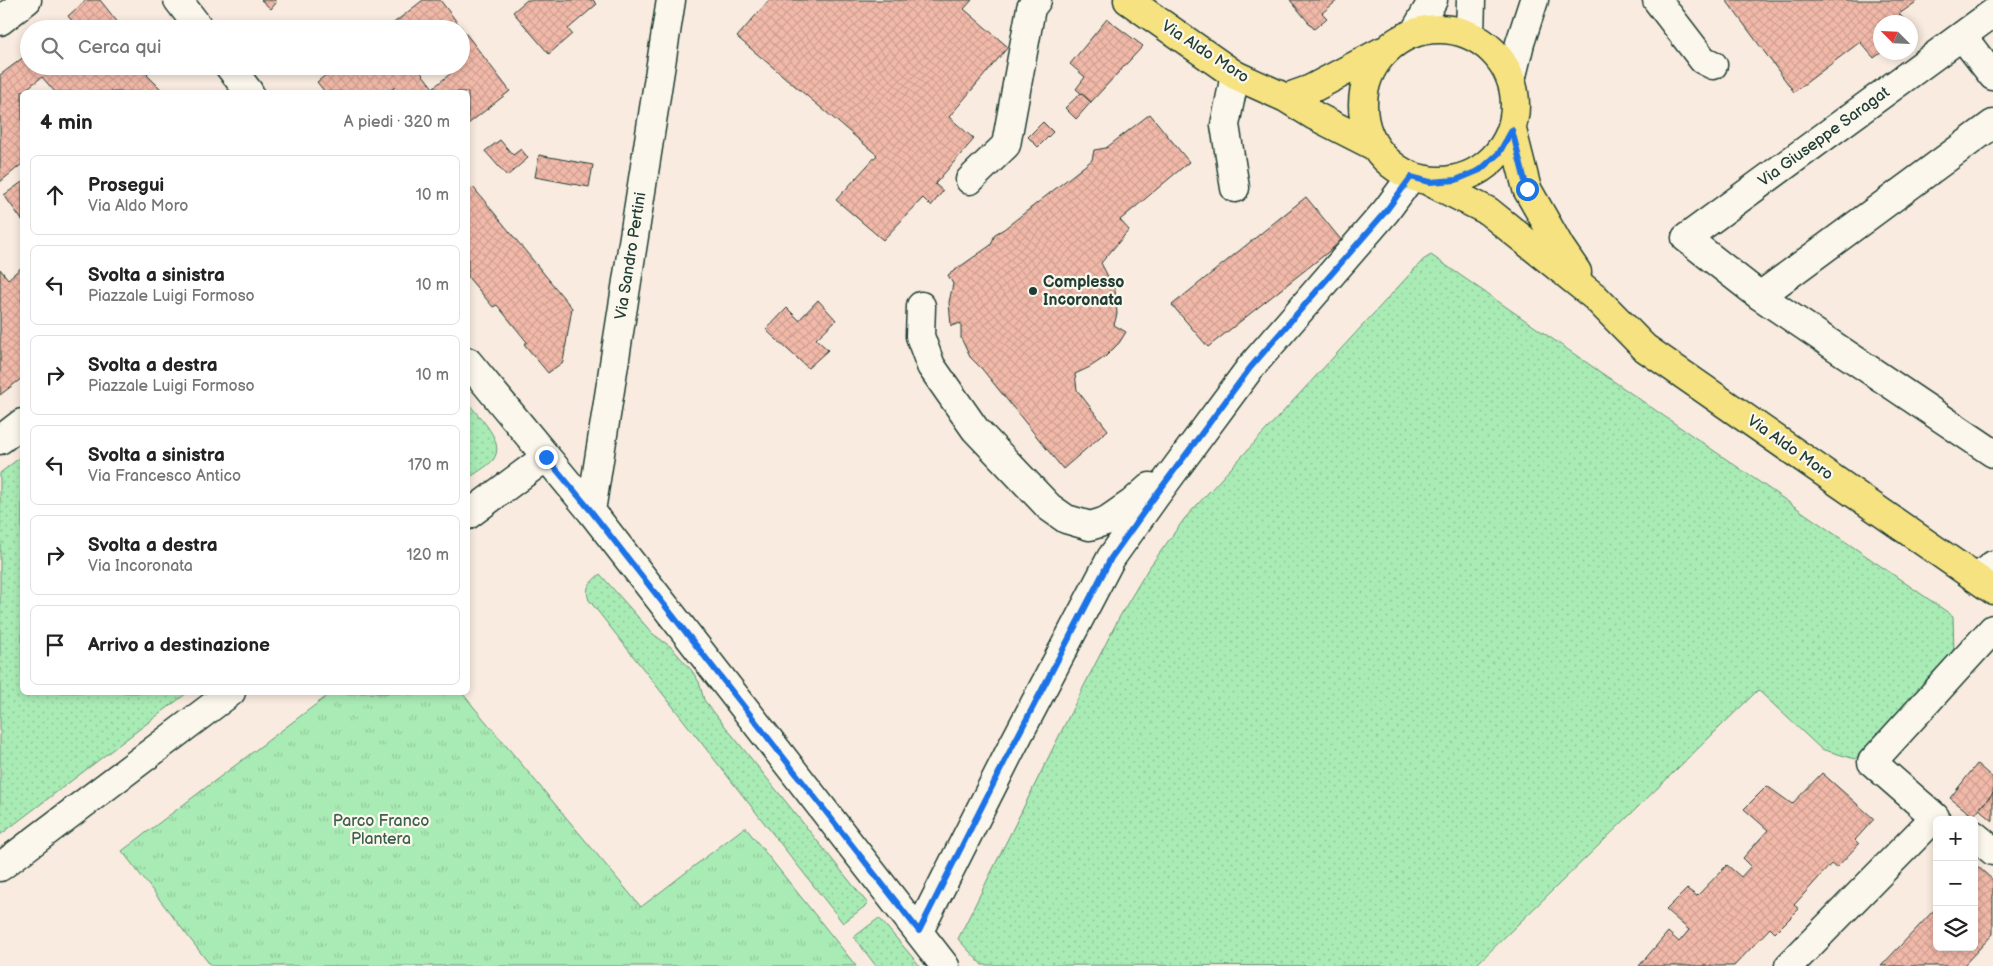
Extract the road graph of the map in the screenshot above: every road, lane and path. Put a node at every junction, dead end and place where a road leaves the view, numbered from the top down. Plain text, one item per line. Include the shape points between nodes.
1 (27, 0) edge
2 (178, 0) edge
3 (671, 0) edge
4 (1128, 0) edge
5 (1433, 0) edge
6 (1471, 0) edge
7 (1534, 0) edge
8 (1657, 0) edge
9 (1034, 4) edge
10 (1993, 13) edge
11 (193, 20) edge
12 (0, 21) edge
13 (1414, 32) junction
14 (1470, 36) junction
15 (1962, 36) junction
16 (1385, 51) junction
17 (1713, 65) dead end
18 (236, 75) edge
19 (1235, 75) junction
20 (1993, 76) edge
21 (1511, 80) junction
22 (247, 90) edge
23 (1286, 98) junction
24 (1993, 124) edge
25 (1512, 130) junction
26 (1374, 146) junction
27 (1421, 179) junction
28 (970, 180) dead end
29 (1236, 188) dead end
30 (1760, 296) junction
31 (1595, 298) junction
32 (921, 306) dead end
33 (470, 364) edge
34 (20, 425) edge
35 (0, 440) edge
36 (1993, 453) edge
37 (546, 457) junction
38 (1180, 462) junction
39 (591, 511) junction
40 (470, 514) edge
41 (1082, 525) junction
42 (1111, 558) junction
43 (1988, 578) edge
44 (1993, 629) edge
45 (228, 695) edge
46 (1940, 816) edge
47 (1933, 828) edge
48 (1978, 838) edge
49 (1993, 851) edge
50 (0, 867) edge
51 (919, 931) junction
52 (945, 966) edge
53 (1789, 966) edge

1 - 12 street
2 - 11 street
3 - 39 street, Via Sandro Pertini
4 - 19 main road, Via Aldo Moro
5 - 13 street
6 - 14 street
7 - 21 street
8 - 17 street via 1703,60
9 - 28 street via 1006,145
10 - 15 street, Via Giuseppe Saragat
13 - 14 main road via 1437,28
13 - 16 main road
14 - 21 main road via 1480,40 1499,57
15 - 20 street
15 - 30 street, Via Giuseppe Saragat via 1686,238
16 - 23 main road via 1311,90
16 - 26 main road via 1370,72 1363,97 1364,122
18 - 22 street
19 - 23 main road, Via Aldo Moro
19 - 29 street via 1224,125
21 - 25 main road via 1516,105
23 - 26 main road, Via Aldo Moro
24 - 30 street
25 - 27 main road via 1499,153 1480,170 1456,180
25 - 31 main road, Via Aldo Moro via 1527,189 1560,247
26 - 27 main road via 1390,165
27 - 31 main road, Via Aldo Moro via 1488,211
27 - 38 street via 1386,211 1250,368
30 - 36 street
31 - 43 main road, Via Aldo Moro via 1645,348
32 - 41 street via 920,336 931,366 975,429 1049,507 1066,520
33 - 37 street
34 - 35 street
37 - 39 street
37 - 40 street
38 - 41 street via 1106,521
38 - 42 street
39 - 51 street
41 - 42 street
42 - 51 street
44 - 46 street via 1872,762
45 - 50 street
47 - 53 street
48 - 49 street
51 - 52 street

